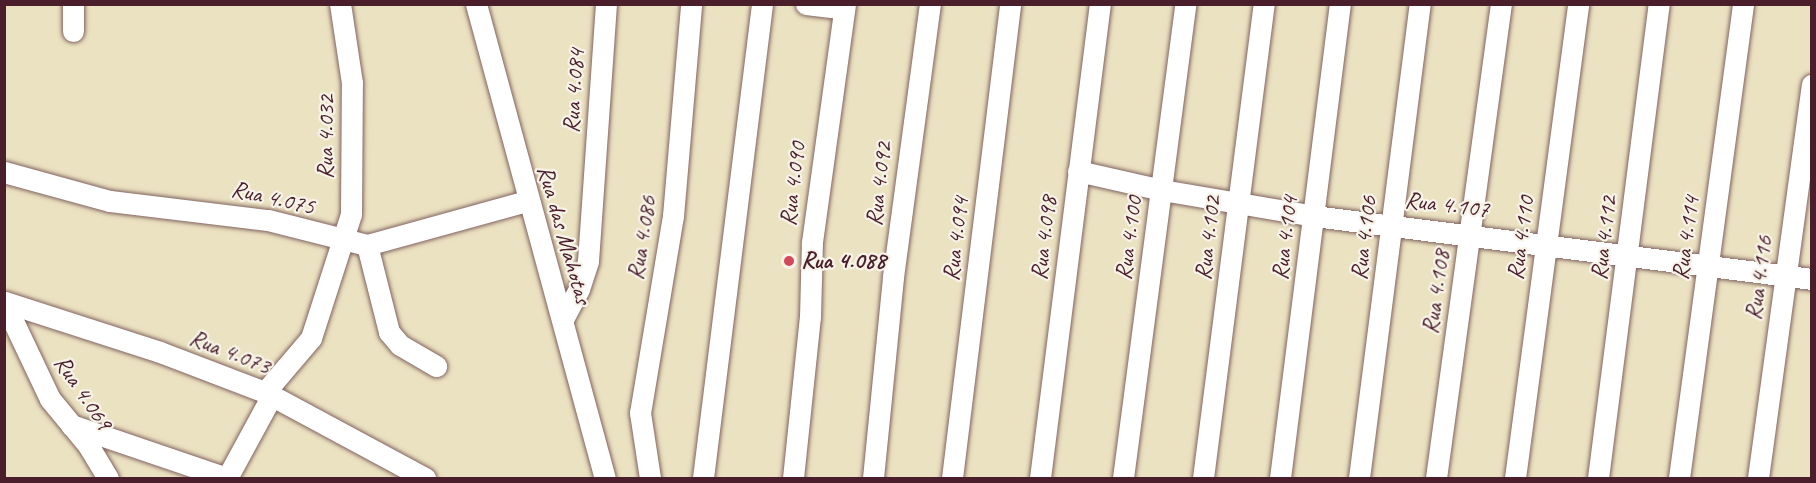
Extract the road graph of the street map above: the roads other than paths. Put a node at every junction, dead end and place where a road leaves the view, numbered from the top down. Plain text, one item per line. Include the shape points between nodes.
1 (73, 4) edge
2 (340, 4) edge
3 (476, 4) edge
4 (606, 4) edge
5 (691, 4) edge
6 (762, 4) edge
7 (806, 4) edge
8 (930, 4) edge
9 (1010, 4) edge
10 (1100, 4) edge
11 (1185, 4) edge
12 (1264, 4) edge
13 (1340, 4) edge
14 (1420, 4) edge
15 (1501, 4) edge
16 (1578, 4) edge
17 (1659, 4) edge
18 (1743, 4) edge
19 (844, 7) edge
20 (73, 31) dead end
21 (1812, 85) edge
22 (1078, 171) junction
23 (4, 172) edge
24 (1162, 190) junction
25 (527, 201) junction
26 (1238, 204) junction
27 (1314, 216) junction
28 (1392, 224) junction
29 (1470, 233) junction
30 (344, 242) junction
31 (1546, 244) junction
32 (367, 245) junction
33 (1628, 255) junction
34 (1708, 266) junction
35 (1785, 276) junction
36 (1812, 279) edge
37 (5, 302) edge
38 (563, 319) junction
39 (436, 366) dead end
40 (269, 393) junction
41 (70, 425) junction
42 (108, 477) edge
43 (425, 478) edge
44 (605, 478) edge
45 (650, 478) edge
46 (703, 478) edge
47 (793, 478) edge
48 (873, 478) edge
49 (952, 478) edge
50 (1040, 478) edge
51 (1123, 478) edge
52 (1203, 478) edge
53 (1280, 478) edge
54 (1359, 478) edge
55 (1436, 478) edge
56 (1515, 478) edge
57 (1598, 478) edge
58 (1679, 478) edge
59 (1758, 478) edge

1 - 20 street
2 - 30 street, Rua 4.032 via 354,121 351,214
3 - 25 street, Rua das Mahotas
4 - 38 street, Rua 4.084 via 588,261
5 - 45 street, Rua 4.086 via 673,216 640,413
6 - 46 street
7 - 19 street
8 - 48 street, Rua 4.092 via 900,222
9 - 49 street, Rua 4.094
10 - 22 street, Rua 4.098
11 - 24 street, Rua 4.100
12 - 26 street, Rua 4.102
13 - 27 street, Rua 4.104
14 - 28 street, Rua 4.106
15 - 29 street, Rua 4.108
16 - 31 street, Rua 4.110
17 - 33 street, Rua 4.112
18 - 34 street, Rua 4.114
19 - 47 street, Rua 4.090 via 812,242 810,317
21 - 35 street, Rua 4.116
22 - 24 street, Rua 4.107
22 - 50 street, Rua 4.098
23 - 30 street, Rua 4.075 via 110,201 268,220
24 - 26 street, Rua 4.107
24 - 51 street, Rua 4.100
25 - 32 street, Rua 4.075
25 - 38 street, Rua das Mahotas
26 - 27 street, Rua 4.107
26 - 52 street, Rua 4.102
27 - 28 street, Rua 4.107
27 - 53 street, Rua 4.104
28 - 29 street, Rua 4.107
28 - 54 street, Rua 4.106
29 - 31 street, Rua 4.107
29 - 55 street, Rua 4.108
30 - 32 street, Rua 4.075
30 - 40 street, Rua 4.032 via 311,339
31 - 33 street, Rua 4.107
31 - 56 street, Rua 4.110
32 - 39 street via 389,332 400,345
33 - 34 street, Rua 4.107
33 - 57 street, Rua 4.112
34 - 35 street, Rua 4.107
34 - 58 street, Rua 4.114
35 - 36 street, Rua 4.107
35 - 59 street, Rua 4.116
37 - 40 street, Rua 4.073 via 160,352
37 - 41 street, Rua 4.069 via 50,399
38 - 44 street, Rua das Mahotas
40 - 41 street, Rua 4.032 via 227,478
40 - 43 street, Rua 4.073
41 - 42 street, Rua 4.069

